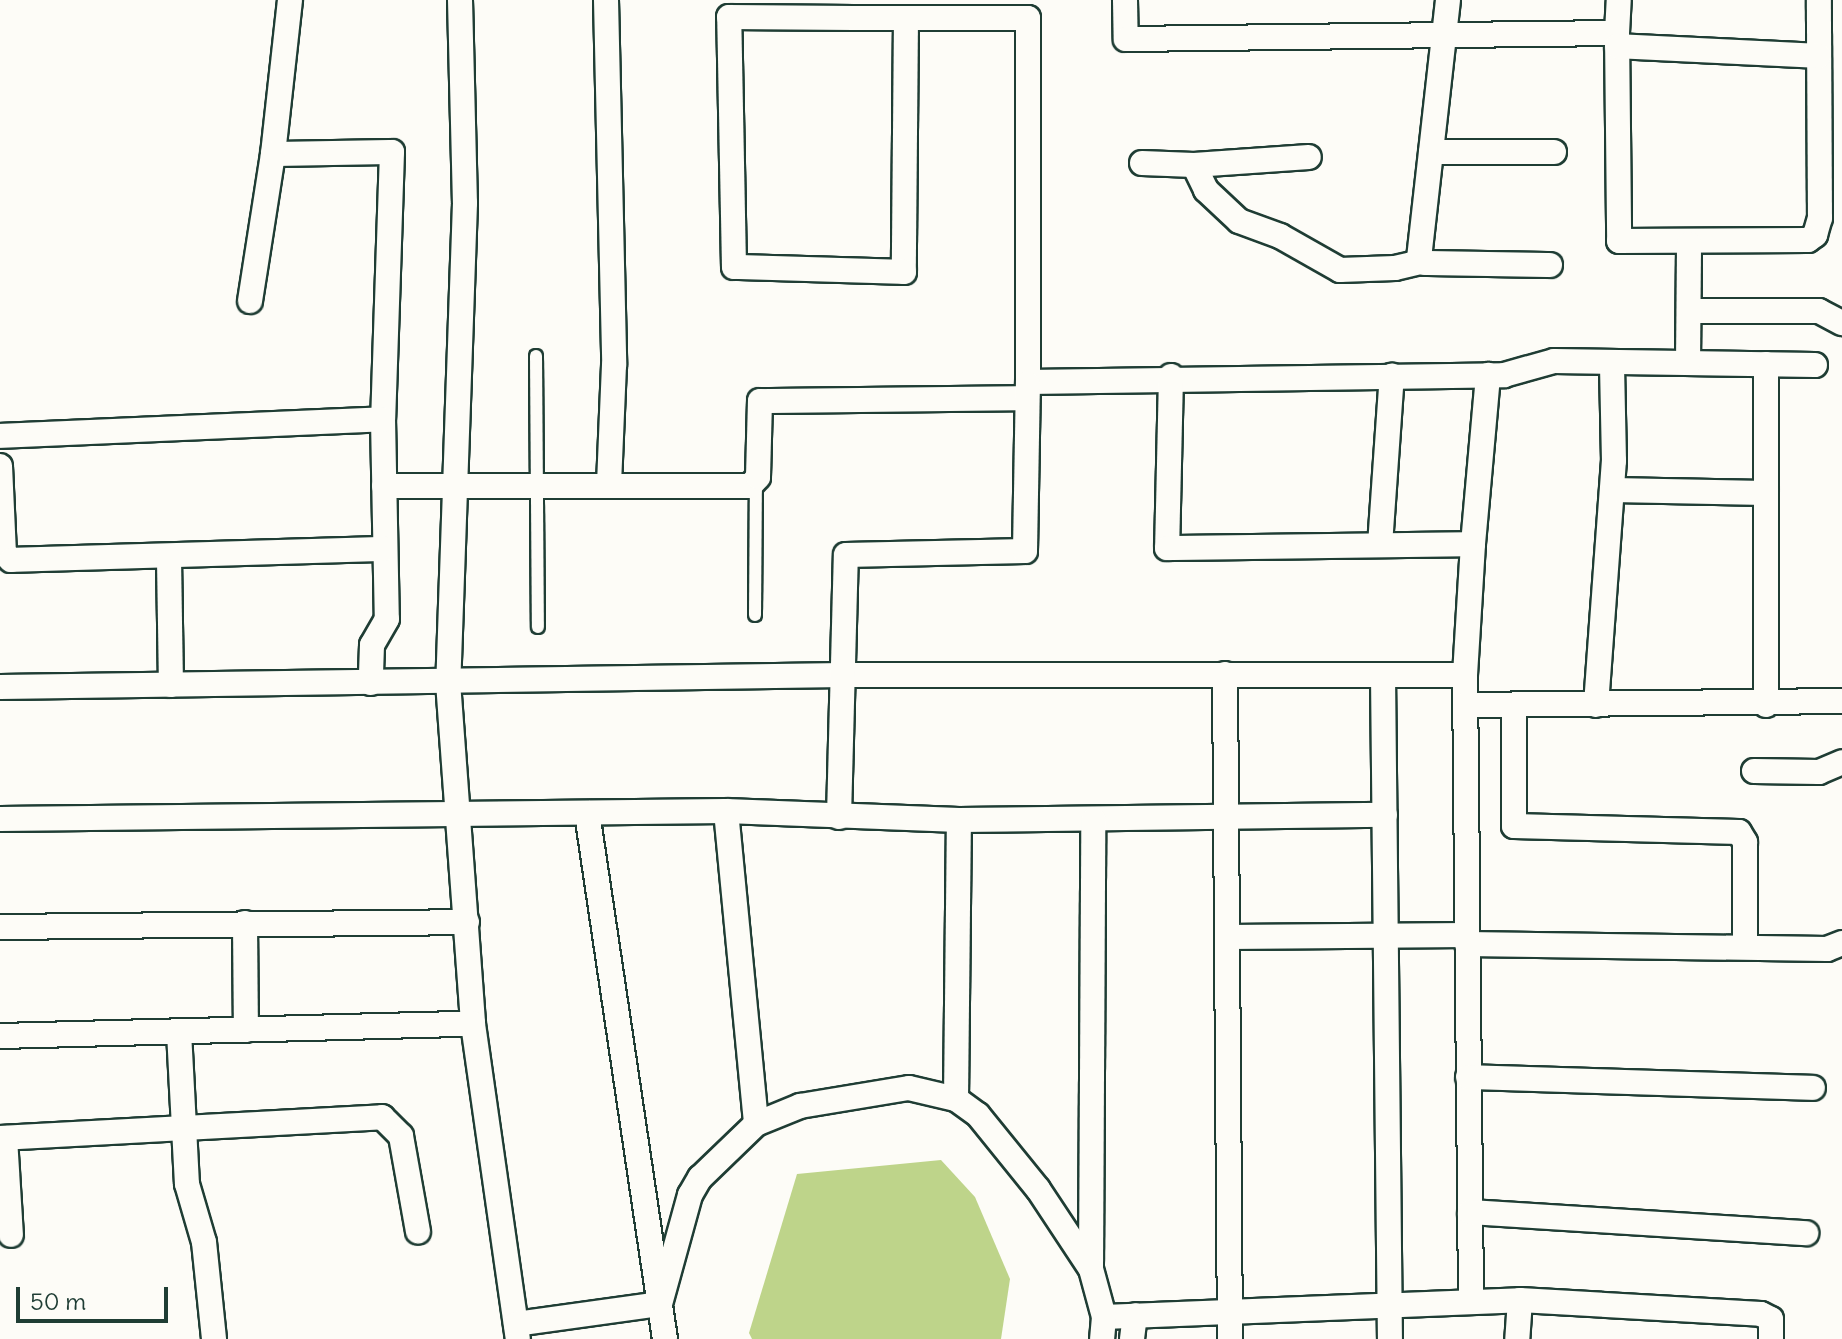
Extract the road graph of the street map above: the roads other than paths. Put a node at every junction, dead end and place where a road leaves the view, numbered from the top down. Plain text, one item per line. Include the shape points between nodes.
1 (290, 0) edge
2 (460, 0) edge
3 (606, 0) edge
4 (1125, 0) edge
5 (1448, 0) edge
6 (1619, 0) edge
7 (1819, 0) edge
8 (1028, 9) edge
9 (906, 18) junction
10 (1444, 35) junction
11 (1617, 40) junction
12 (1819, 56) junction
13 (1431, 152) junction
14 (1554, 152) dead end
15 (273, 154) junction
16 (1309, 157) dead end
17 (1142, 163) dead end
18 (1194, 165) junction
19 (1689, 244) junction
20 (1421, 262) junction
21 (1550, 265) dead end
22 (250, 301) dead end
23 (1689, 311) junction
24 (1842, 323) edge
25 (536, 356) dead end
26 (1612, 362) junction
27 (1688, 363) junction
28 (1766, 364) junction
29 (1815, 365) dead end
30 (1392, 375) junction
31 (1488, 375) junction
32 (1171, 376) junction
33 (1028, 390) junction
34 (383, 419) junction
35 (0, 436) edge
36 (0, 466) edge
37 (756, 484) junction
38 (455, 485) junction
39 (535, 485) junction
40 (384, 486) junction
41 (609, 486) junction
42 (1612, 490) junction
43 (1766, 493) junction
44 (1473, 544) junction
45 (1380, 545) junction
46 (385, 549) junction
47 (169, 559) junction
48 (755, 615) dead end
49 (538, 627) dead end
50 (1225, 674) junction
51 (844, 675) junction
52 (1383, 675) junction
53 (1465, 675) junction
54 (448, 682) junction
55 (371, 683) junction
56 (171, 685) junction
57 (0, 687) edge
58 (1842, 701) edge
59 (1465, 705) junction
60 (1514, 705) junction
61 (1596, 705) junction
62 (1766, 705) junction
63 (1842, 762) edge
64 (1754, 771) dead end
65 (726, 811) junction
66 (587, 813) junction
67 (461, 814) junction
68 (1385, 815) junction
69 (839, 817) junction
70 (1226, 818) junction
71 (0, 819) edge
72 (959, 820) junction
73 (1093, 820) junction
74 (467, 922) junction
75 (245, 923) junction
76 (0, 927) edge
77 (1228, 937) junction
78 (1387, 937) junction
79 (1467, 940) junction
80 (1842, 943) edge
81 (1745, 947) junction
82 (473, 1024) junction
83 (246, 1030) junction
84 (179, 1032) junction
85 (0, 1036) edge
86 (1468, 1077) junction
87 (1813, 1088) dead end
88 (956, 1099) junction
89 (756, 1124) junction
90 (183, 1127) junction
91 (3, 1138) edge
92 (1470, 1212) junction
93 (418, 1231) dead end
94 (1806, 1233) dead end
95 (11, 1235) dead end
96 (1091, 1269) junction
97 (1520, 1300) junction
98 (1471, 1302) junction
99 (660, 1304) junction
100 (1392, 1304) junction
101 (1233, 1308) junction
102 (1133, 1327) edge
103 (1103, 1328) edge
104 (517, 1332) edge
105 (214, 1339) edge
106 (665, 1339) edge
107 (1230, 1339) edge
108 (1390, 1339) edge
109 (1517, 1339) edge
110 (1771, 1339) edge

1 - 15 street
2 - 38 street via 465,203
3 - 41 street via 614,365
4 - 10 street via 1126,39
5 - 10 street
6 - 11 street
7 - 12 street
8 - 9 street
8 - 33 street
9 - 9 street via 729,17 734,267 904,272
10 - 11 street
10 - 13 street
11 - 12 street
11 - 19 street via 1618,239
12 - 19 street via 1820,218 1815,235 1808,240
13 - 14 street
13 - 20 street
15 - 22 street
15 - 34 street via 392,152
16 - 18 street
17 - 18 street
18 - 20 street via 1206,190 1239,221 1280,236 1323,263 1354,271
19 - 23 street
20 - 21 street
23 - 24 street via 1819,311
23 - 27 street
25 - 39 lane
26 - 27 street
26 - 31 street via 1554,361
26 - 42 street
27 - 28 street
28 - 29 street
28 - 43 street
30 - 31 street
30 - 32 street
30 - 45 street
31 - 44 street
32 - 33 street
32 - 45 street via 1167,548
33 - 37 street via 760,401
33 - 51 street via 1025,551 846,555
34 - 35 street
34 - 40 street
36 - 47 street via 4,553 11,560
37 - 41 street
37 - 48 lane
38 - 39 street
38 - 40 street
38 - 54 street
39 - 41 street
39 - 49 lane
40 - 46 street
42 - 43 street
42 - 61 street
43 - 62 street
44 - 45 street
44 - 53 street
46 - 47 street
46 - 55 street via 387,619 372,645
47 - 56 street
50 - 51 street
50 - 52 street
50 - 70 street
51 - 54 street
51 - 69 street
52 - 53 street
52 - 68 street
53 - 59 street
54 - 55 street
54 - 67 street
55 - 56 street
56 - 57 street
58 - 62 street
59 - 60 street
59 - 79 street
60 - 61 street
60 - 81 street via 1514,826 1739,832 1745,842
61 - 62 street
63 - 64 street via 1819,772
65 - 66 street
65 - 69 street
65 - 89 street
66 - 67 street
66 - 99 street
67 - 71 street
67 - 74 street
68 - 70 street
68 - 78 street
69 - 72 street
70 - 73 street
70 - 77 street
72 - 73 street
72 - 88 street
73 - 96 street
74 - 75 street
74 - 82 street
75 - 76 street
75 - 83 street
77 - 78 street
77 - 101 street
78 - 79 street
78 - 100 street
79 - 81 street
79 - 86 street
80 - 81 street via 1827,949
82 - 83 street
82 - 104 street
83 - 84 street
84 - 85 street
84 - 90 street
86 - 87 street
86 - 92 street
88 - 89 street via 923,1090 887,1090 800,1106
88 - 96 street via 978,1115 1038,1189
89 - 99 street via 700,1178 690,1195
90 - 91 street
90 - 93 street via 389,1119 401,1136
90 - 105 street via 187,1184 207,1254
91 - 95 street
92 - 94 street
92 - 98 street
96 - 103 street
97 - 98 street
97 - 109 street
97 - 110 street via 1761,1314 1771,1319
98 - 100 street
99 - 104 street
99 - 106 street
100 - 101 street
100 - 108 street
101 - 102 street
101 - 107 street
102 - 103 street

